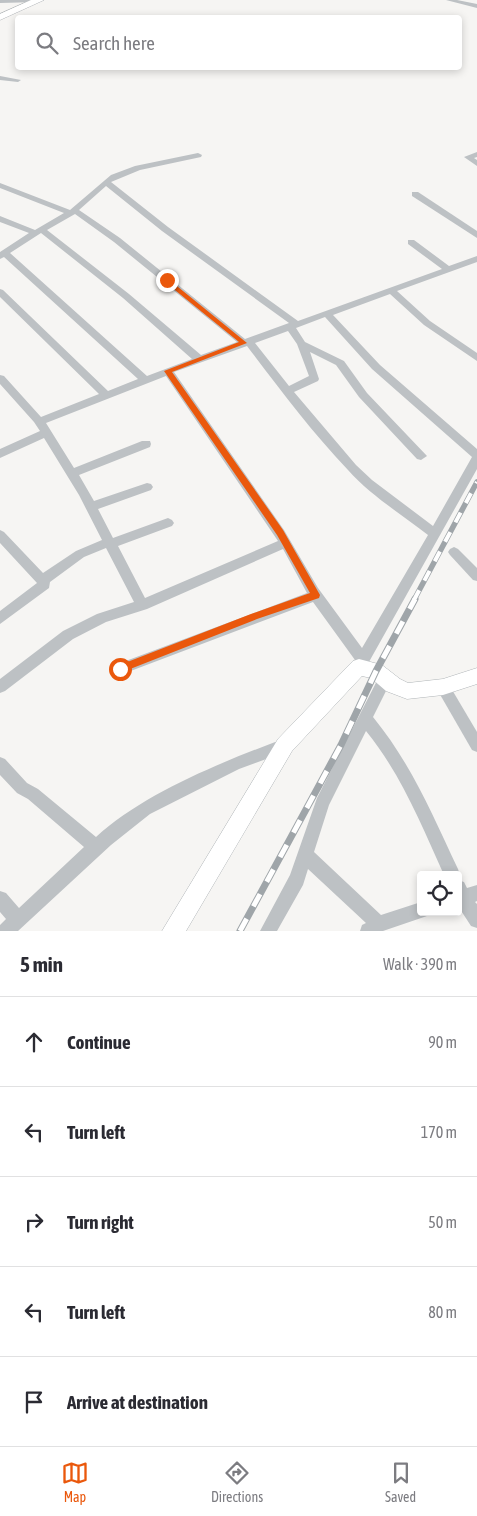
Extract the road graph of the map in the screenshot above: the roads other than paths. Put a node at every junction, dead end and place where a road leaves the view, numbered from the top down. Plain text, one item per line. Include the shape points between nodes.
1 (0, 0) edge
2 (16, 0) edge
3 (39, 0) edge
4 (449, 0) edge
5 (477, 6) edge
6 (1, 16) edge
7 (0, 78) edge
8 (18, 80) dead end
9 (477, 154) edge
10 (198, 155) dead end
11 (477, 164) edge
12 (106, 182) junction
13 (0, 185) edge
14 (415, 194) dead end
15 (73, 212) junction
16 (0, 219) edge
17 (477, 224) edge
18 (469, 229) junction
19 (39, 231) junction
20 (477, 235) edge
21 (411, 242) dead end
22 (2, 254) edge
23 (477, 259) edge
24 (449, 270) junction
25 (391, 290) junction
26 (0, 292) edge
27 (326, 313) junction
28 (292, 325) junction
29 (246, 342) junction
30 (302, 344) junction
31 (477, 358) edge
32 (199, 359) junction
33 (168, 371) junction
34 (0, 378) edge
35 (145, 380) junction
36 (287, 391) junction
37 (106, 395) junction
38 (39, 422) junction
39 (46, 433) junction
40 (146, 444) dead end
41 (0, 454) edge
42 (421, 456) dead end
43 (477, 457) edge
44 (72, 473) junction
45 (147, 487) dead end
46 (91, 507) junction
47 (168, 523) dead end
48 (434, 534) junction
49 (0, 535) edge
50 (110, 543) junction
51 (285, 543) junction
52 (454, 552) dead end
53 (477, 576) edge
54 (42, 582) junction
55 (316, 595) junction
56 (142, 605) junction
57 (0, 618) edge
58 (361, 663) junction
59 (120, 669) dead end
60 (477, 676) edge
61 (386, 678) junction
62 (0, 686) edge
63 (442, 687) junction
64 (365, 718) junction
65 (285, 745) junction
66 (477, 745) edge
67 (0, 764) edge
68 (96, 847) junction
69 (305, 856) junction
70 (450, 871) edge
71 (464, 894) edge
72 (0, 899) edge
73 (417, 912) edge
74 (18, 920) junction
75 (477, 920) edge
76 (374, 928) edge
77 (6, 931) edge
78 (173, 931) edge
79 (268, 931) edge

1 - 2 street
2 - 3 street
3 - 6 main road
4 - 5 street
7 - 8 street
9 - 11 street via 468,157
10 - 12 street via 138,168
12 - 15 street
12 - 28 street
13 - 15 street
14 - 18 street
15 - 19 street
15 - 29 street via 124,246
16 - 19 street
17 - 18 street
18 - 20 street
19 - 22 street
19 - 32 street via 126,296
21 - 24 street
22 - 35 street via 72,312
23 - 24 street
24 - 25 street
25 - 27 street
25 - 31 street
26 - 37 street
27 - 28 street
27 - 43 street via 376,367
28 - 29 street
28 - 30 street
29 - 32 street
29 - 36 street
30 - 36 street via 314,379
30 - 42 street via 340,363 363,395
32 - 33 street
33 - 35 street
33 - 51 street
34 - 38 street
35 - 37 street
36 - 48 street via 352,468
37 - 38 street
38 - 39 street
39 - 41 street
39 - 44 street
40 - 44 street
43 - 48 street
44 - 46 street
45 - 46 street
46 - 50 street
47 - 50 street
48 - 58 street
49 - 54 street
50 - 54 street via 80,554
50 - 56 street
51 - 55 street
51 - 56 street
52 - 53 street
54 - 57 street via 45,584
55 - 58 street
55 - 59 street
56 - 62 street via 102,618 68,635
58 - 61 street
58 - 65 street
60 - 63 street
61 - 63 street via 407,692
61 - 64 street
63 - 66 street
64 - 69 street via 322,803
64 - 70 street via 389,748 414,792
65 - 68 street via 235,764 144,809
65 - 78 street
67 - 68 street via 22,788
68 - 74 street
69 - 76 street
69 - 79 street via 297,879
71 - 75 street
72 - 74 street
73 - 76 street
74 - 77 street

